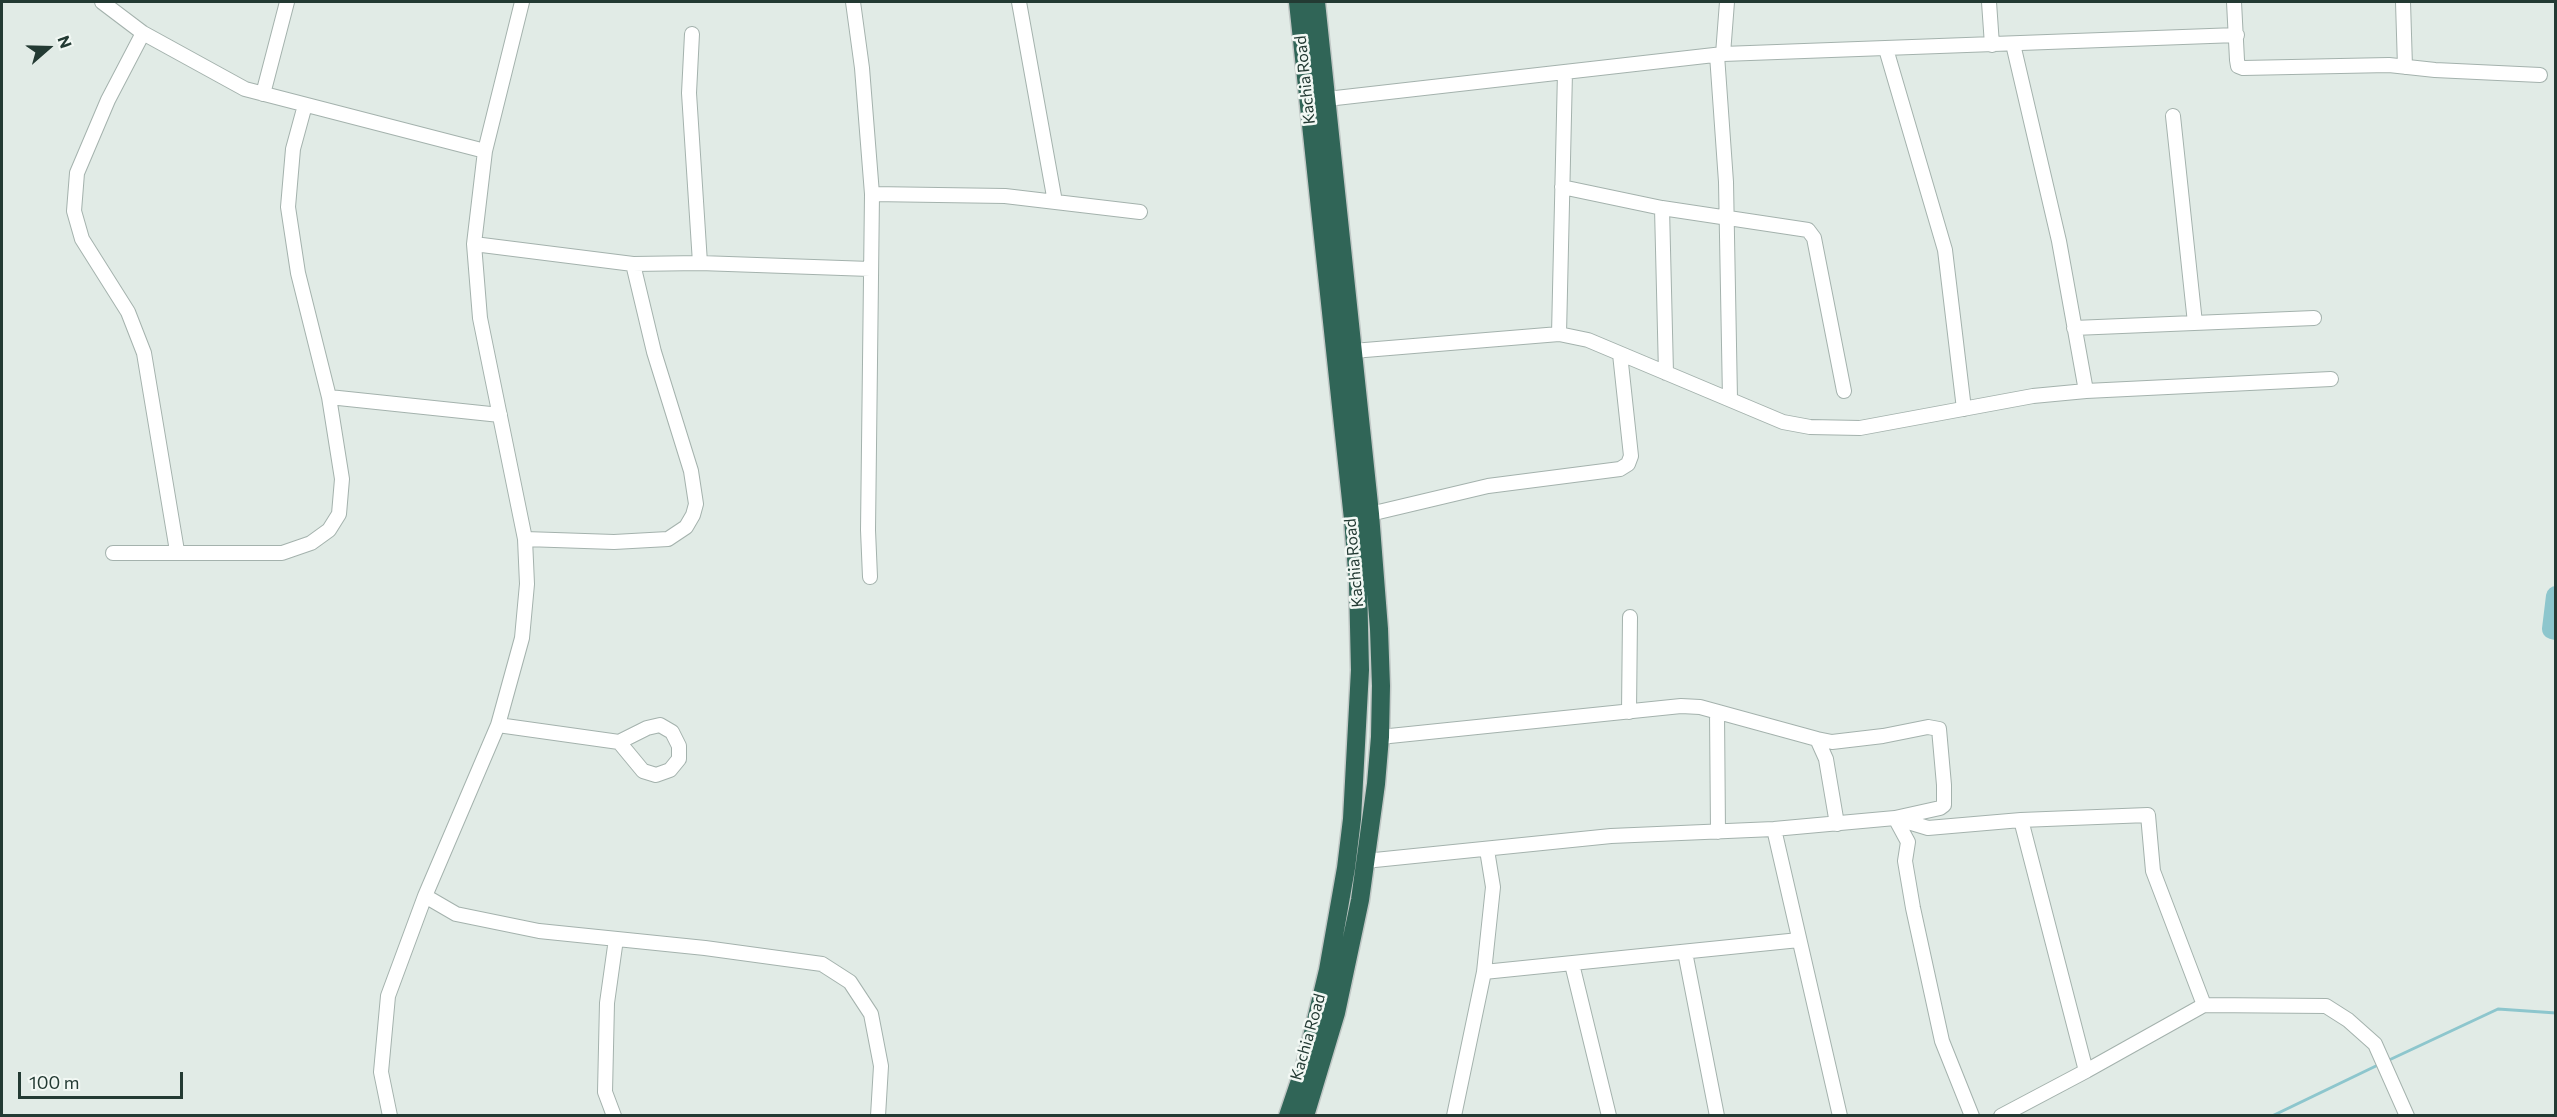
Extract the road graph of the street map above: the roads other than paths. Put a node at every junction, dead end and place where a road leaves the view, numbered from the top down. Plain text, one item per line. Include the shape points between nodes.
1 (102, 2) edge
2 (287, 2) edge
3 (522, 2) edge
4 (853, 2) edge
5 (1019, 2) edge
6 (1298, 2) edge
7 (1316, 2) edge
8 (1727, 2) edge
9 (1989, 2) edge
10 (2234, 2) edge
11 (2403, 2) edge
12 (143, 33) junction
13 (693, 34) dead end
14 (2237, 35) junction
15 (2013, 44) junction
16 (1992, 45) junction
17 (1886, 49) junction
18 (1720, 55) junction
19 (2405, 67) junction
20 (1564, 72) junction
21 (2540, 75) dead end
22 (263, 94) junction
23 (1327, 99) junction
24 (305, 105) junction
25 (2173, 116) dead end
26 (485, 152) junction
27 (1562, 187) junction
28 (872, 194) junction
29 (1055, 202) junction
30 (1662, 208) junction
31 (1140, 212) dead end
32 (1727, 218) junction
33 (474, 244) junction
34 (700, 263) junction
35 (633, 264) junction
36 (870, 269) junction
37 (2314, 318) dead end
38 (2195, 323) junction
39 (2074, 328) junction
40 (1559, 334) junction
41 (1353, 351) junction
42 (1620, 354) junction
43 (1666, 373) junction
44 (2331, 379) dead end
45 (1844, 391) dead end
46 (2086, 391) junction
47 (329, 397) junction
48 (1730, 399) junction
49 (1964, 409) junction
50 (500, 414) junction
51 (1370, 514) junction
52 (525, 539) junction
53 (177, 551) junction
54 (113, 553) dead end
55 (870, 577) dead end
56 (1630, 617) dead end
57 (1629, 712) junction
58 (1717, 712) junction
59 (498, 725) junction
60 (1380, 737) junction
61 (1817, 739) junction
62 (619, 742) dead end
63 (1895, 818) junction
64 (2021, 820) junction
65 (1837, 824) junction
66 (1774, 829) junction
67 (1718, 832) junction
68 (1487, 850) junction
69 (1365, 861) junction
70 (425, 896) junction
71 (616, 939) junction
72 (1799, 940) junction
73 (1685, 952) junction
74 (1572, 964) junction
75 (1484, 972) junction
76 (2204, 1005) junction
77 (2086, 1071) junction
78 (390, 1116) edge
79 (614, 1116) edge
80 (878, 1116) edge
81 (1288, 1116) edge
82 (1305, 1116) edge
83 (1454, 1116) edge
84 (1609, 1116) edge
85 (1718, 1116) edge
86 (1840, 1116) edge
87 (1972, 1116) edge
88 (2001, 1116) edge
89 (2407, 1116) edge

1 - 12 street
2 - 22 street
3 - 26 street
4 - 28 street
5 - 29 street
6 - 81 highway, Kachia Road via 1353,519 1360,670 1345,878 1328,970 1305,1066
7 - 23 highway, Kachia Road
8 - 18 street
9 - 16 street
10 - 14 street
11 - 19 street
12 - 22 street via 226,80
12 - 53 street via 77,172 74,211 82,238 128,312 144,353
13 - 34 street via 689,93
14 - 15 street
14 - 19 street via 2238,66 2243,68
15 - 16 street
15 - 39 street via 2040,152
16 - 17 street
17 - 18 street
17 - 49 street via 1945,250
18 - 20 street
18 - 32 street
19 - 21 street
20 - 23 street
20 - 27 street
22 - 24 street
23 - 41 highway, Kachia Road
24 - 26 street
24 - 47 street via 293,149 288,207 298,273
25 - 38 street
26 - 33 street
27 - 30 street
27 - 40 street
28 - 29 street via 1005,196
28 - 36 street
29 - 31 street
30 - 32 street
30 - 43 street
32 - 45 street via 1808,230 1814,238
32 - 48 street
33 - 35 street
33 - 50 street via 480,318
34 - 35 street
34 - 36 street
35 - 52 street via 654,352 691,471 696,504 693,515 686,527 668,539
36 - 55 street
37 - 38 street
38 - 39 street
39 - 46 street
40 - 41 street
40 - 42 street via 1588,340
41 - 51 highway, Kachia Road
42 - 43 street
42 - 51 street via 1628,464 1620,469 1488,486
43 - 48 street
44 - 46 street
46 - 49 street
47 - 50 street
47 - 53 street via 342,479 339,514 329,530 311,543 282,553
48 - 49 street via 1783,422 1810,427 1860,428
50 - 52 street
51 - 60 highway, Kachia Road via 1379,629
52 - 59 street via 527,584 522,638
53 - 54 street
56 - 57 street
57 - 58 street via 1681,706 1700,706
57 - 60 street
58 - 61 street
58 - 67 street
59 - 62 street
59 - 70 street
60 - 69 highway, Kachia Road
61 - 63 street via 1832,742 1939,729 1944,805
61 - 65 street via 1826,759
63 - 64 street via 1928,828
63 - 65 street
63 - 87 street via 1908,842 1905,861 1912,908 1942,1041
64 - 76 street via 2148,815 2153,871
64 - 77 street
65 - 66 street
66 - 67 street
66 - 72 street
67 - 68 street via 1611,836
68 - 69 street
68 - 75 street via 1493,886
69 - 82 highway, Kachia Road via 1336,1013
70 - 71 street via 456,914 538,931
70 - 78 street via 388,996 381,1072
71 - 79 street via 607,1003 605,1092
71 - 80 street via 822,964 850,982 871,1014 881,1066
72 - 73 street
72 - 86 street
73 - 74 street
73 - 85 street
74 - 75 street
74 - 84 street
75 - 83 street
76 - 77 street
76 - 89 street via 2326,1006 2374,1044
77 - 88 street

